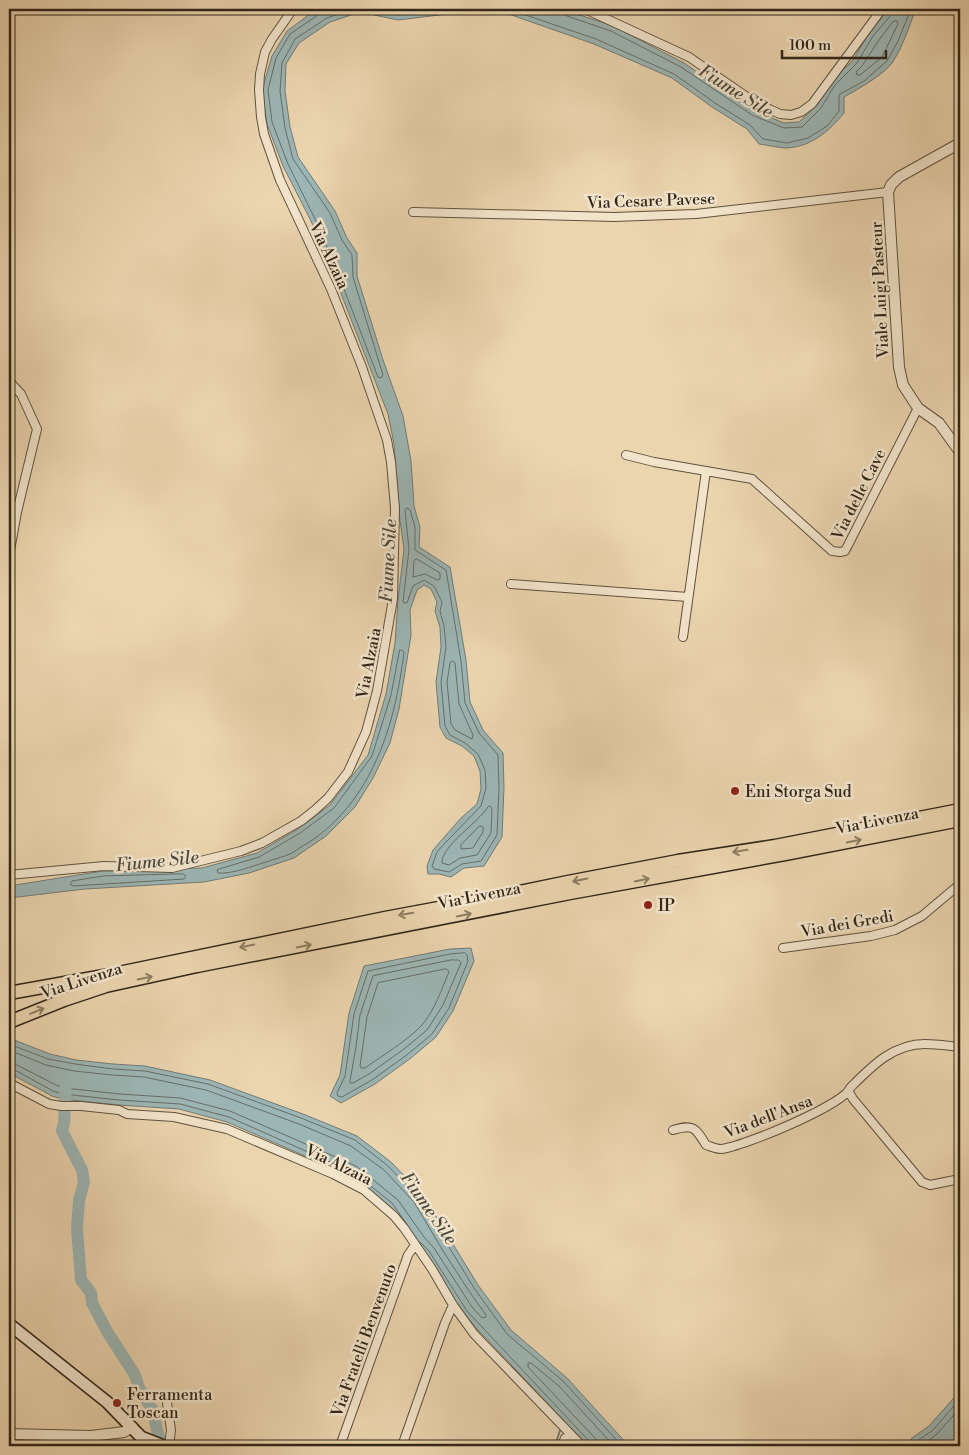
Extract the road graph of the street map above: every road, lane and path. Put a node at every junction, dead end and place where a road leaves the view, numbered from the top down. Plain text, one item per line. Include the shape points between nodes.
1 (293, 9) edge
2 (585, 9) edge
3 (882, 9) edge
4 (960, 143) edge
5 (888, 192) junction
6 (414, 212) dead end
7 (9, 381) edge
8 (918, 408) junction
9 (960, 452) edge
10 (626, 455) dead end
11 (706, 471) junction
12 (9, 556) edge
13 (511, 584) dead end
14 (688, 597) junction
15 (683, 637) dead end
16 (960, 810) edge
17 (960, 820) edge
18 (9, 875) edge
19 (960, 884) edge
20 (784, 948) dead end
21 (9, 992) edge
22 (9, 1022) edge
23 (960, 1047) edge
24 (11, 1084) edge
25 (849, 1092) junction
26 (9, 1094) edge
27 (672, 1130) dead end
28 (960, 1179) edge
29 (415, 1245) junction
30 (453, 1305) junction
31 (9, 1324) edge
32 (166, 1396) dead end
33 (132, 1427) junction
34 (9, 1434) edge
35 (59, 1435) junction
36 (572, 1436) junction
37 (57, 1446) edge
38 (164, 1446) edge
39 (169, 1446) edge
40 (340, 1446) edge
41 (402, 1446) edge
42 (562, 1446) edge
43 (582, 1446) edge

1 - 18 street, Via Alzaia via 265,52 260,74 260,117 280,180 331,289 362,367 387,440 391,462 395,527 393,600 377,691 366,732 348,772 328,798 300,821 262,843 172,868 104,866
2 - 3 street via 689,57 750,99 780,114 791,115 812,104
4 - 5 street via 899,177
5 - 6 street, Via Cesare Pavese via 687,214 614,217
5 - 8 street, Viale Luigi Pasteur via 899,367 903,385
7 - 12 street via 21,394 37,429
8 - 9 street, Viale Luigi Pasteur via 939,423
8 - 11 street, Via delle Cave via 845,551 832,551 752,479
10 - 11 street, Via delle Cave
11 - 14 street
13 - 14 street
14 - 15 street
16 -> 21 highway, Via Livenza via 568,882
22 -> 17 highway, Via Livenza via 106,986 197,966
19 - 20 street, Via dei Gredi via 922,916 896,930
23 - 25 street, Via dell'Ansa via 924,1044 901,1048 879,1060
24 - 26 street
24 - 29 street, Via Alzaia via 49,1104 174,1117 242,1135 364,1190 394,1216
25 - 27 street, Via dell'Ansa via 830,1105 755,1139 720,1149 706,1145 693,1128 687,1126
25 - 28 street via 922,1182 930,1185
29 - 30 street, Via Alzaia
29 - 40 street, Via Fratelli Benvenuto via 408,1255
30 - 36 street, Via Alzaia via 474,1334
30 - 41 street
31 - 33 main road via 107,1402
32 - 39 street via 172,1430
33 - 35 street via 118,1434
33 - 38 main road via 141,1437
34 - 35 street
35 - 37 street
36 - 42 street via 565,1438
36 - 43 street, Via Alzaia

